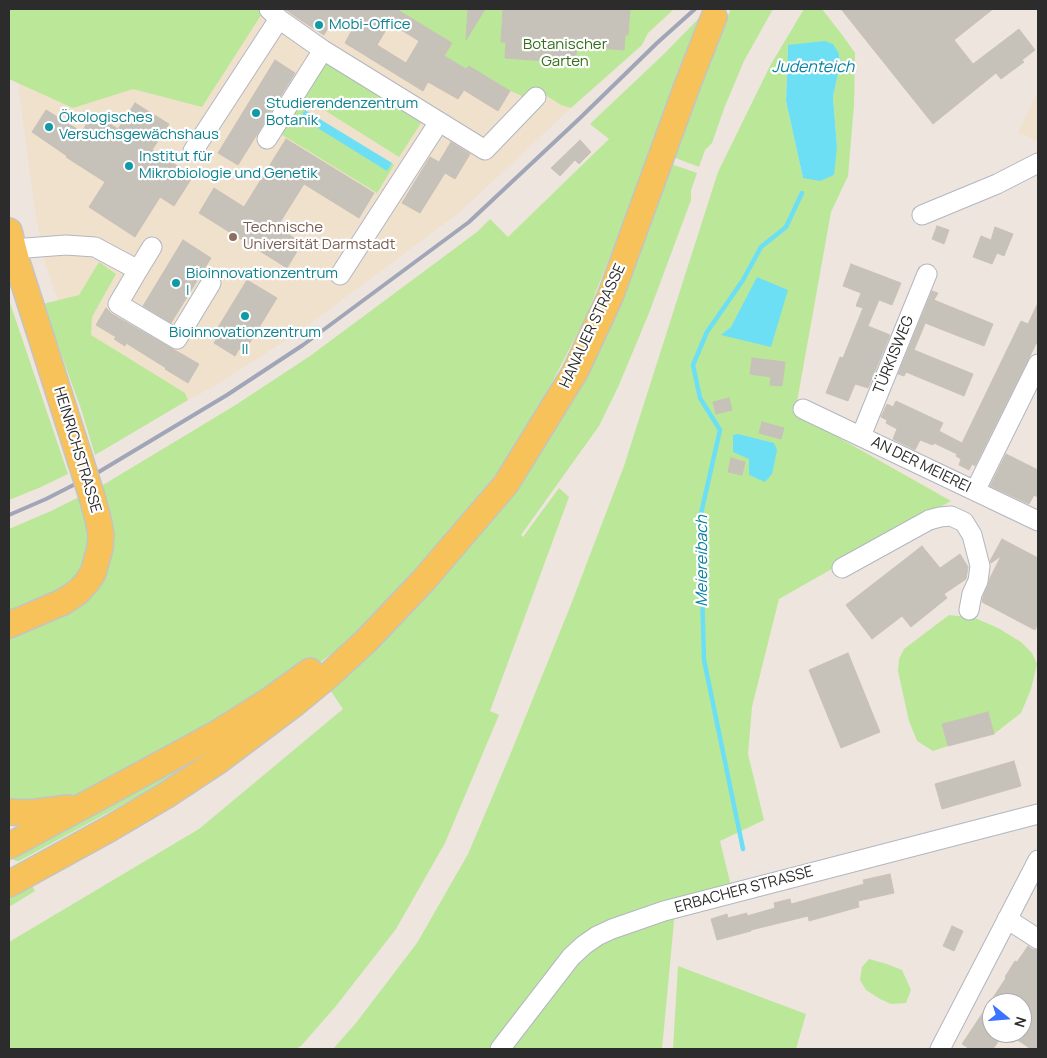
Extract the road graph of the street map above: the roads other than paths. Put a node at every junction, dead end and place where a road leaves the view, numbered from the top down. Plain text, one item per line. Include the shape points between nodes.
1 (274, 14) edge
2 (714, 17) dead end
3 (323, 50) junction
4 (536, 97) dead end
5 (439, 122) junction
6 (267, 139) dead end
7 (193, 150) dead end
8 (1038, 163) edge
9 (922, 215) dead end
10 (152, 247) dead end
11 (12, 252) edge
12 (138, 270) junction
13 (927, 274) dead end
14 (340, 275) dead end
15 (212, 283) dead end
16 (1038, 364) edge
17 (803, 409) dead end
18 (861, 436) junction
19 (976, 491) junction
20 (1038, 521) edge
21 (842, 568) dead end
22 (406, 598) junction
23 (969, 610) dead end
24 (9, 625) edge
25 (92, 802) junction
26 (9, 812) edge
27 (1038, 814) edge
28 (9, 846) edge
29 (1038, 860) edge
30 (9, 884) edge
31 (1007, 919) junction
32 (1038, 939) edge
33 (500, 1049) edge
34 (940, 1049) edge

1 - 3 street
1 - 7 street
2 - 22 main road, HANAUER STRASSE via 610,297 576,372 506,484
3 - 5 street
3 - 6 street
4 - 5 street via 485,150
5 - 14 street
8 - 9 street
10 - 12 street
11 - 12 street via 66,245 95,247
11 - 24 main road, HEINRICHSTRASSE, bridge via 92,497 101,535 94,573 78,592 63,602
12 - 15 street via 118,304 177,339
13 - 18 street, TÜRKISWEG
16 - 19 street
17 - 18 street, AN DER MEIEREI
18 - 19 street, AN DER MEIEREI
19 - 20 street, AN DER MEIEREI
21 - 23 street via 929,520 951,516 964,522 968,528 980,566
22 - 25 main road via 270,700 216,734
22 - 30 main road via 328,676 218,761 165,796
25 - 26 main road via 74,808
25 - 28 main road
27 - 33 street, ERBACHER STRASSE via 673,909 612,929 584,945 572,957
29 - 31 street
31 - 32 street
31 - 34 street

